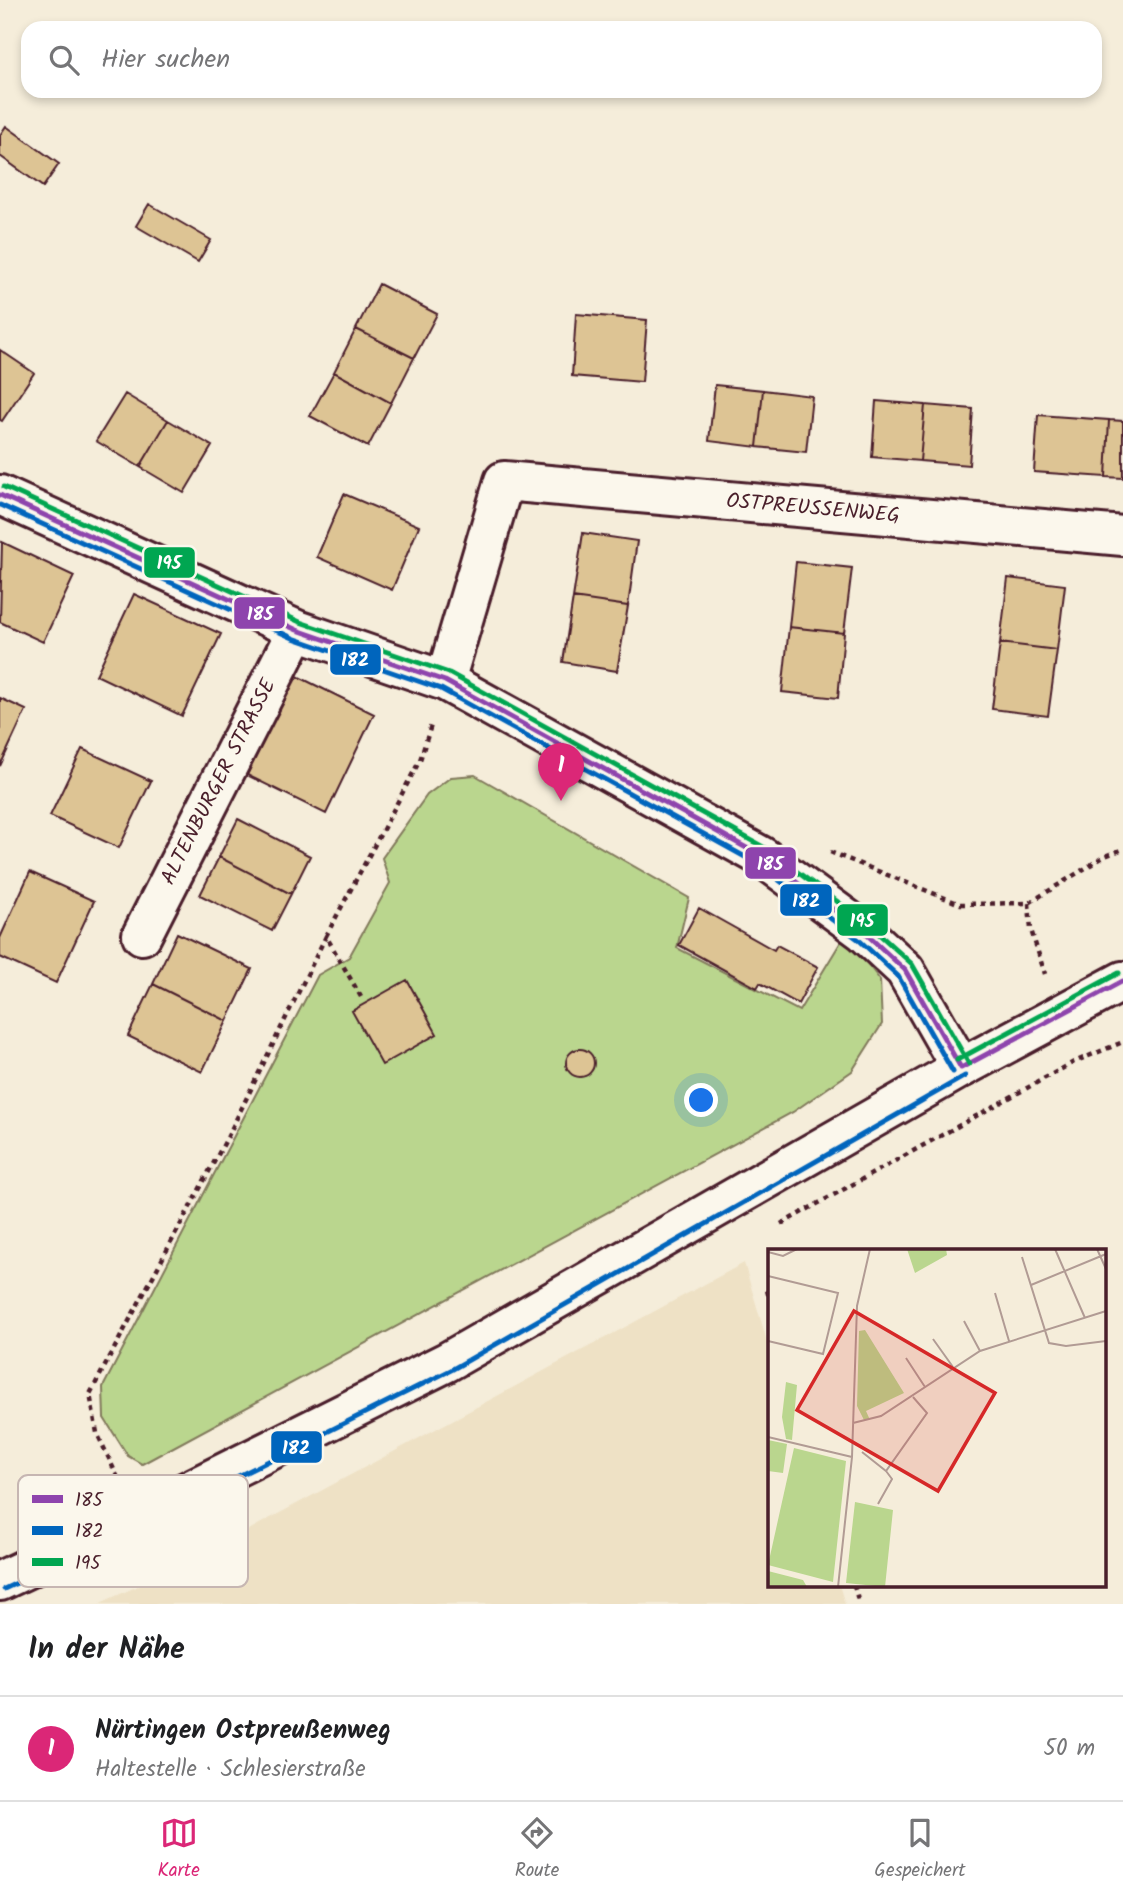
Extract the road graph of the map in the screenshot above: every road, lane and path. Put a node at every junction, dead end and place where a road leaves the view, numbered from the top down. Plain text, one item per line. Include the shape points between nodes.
1 (0, 495) edge
2 (1123, 536) edge
3 (297, 630) junction
4 (445, 681) junction
5 (820, 848) dead end
6 (1123, 849) edge
7 (1029, 903) junction
8 (142, 935) dead end
9 (326, 936) junction
10 (1045, 974) dead end
11 (1123, 981) edge
12 (361, 997) dead end
13 (1123, 1042) edge
14 (1074, 1062) dead end
15 (961, 1068) junction
16 (767, 1290) dead end
17 (768, 1294) edge
18 (116, 1475) edge
19 (220, 1475) edge
20 (18, 1573) edge
21 (0, 1581) edge
22 (855, 1587) edge
23 (859, 1604) edge

1 - 3 street
2 - 4 street, OSTPREUSSENWEG via 503,481
3 - 4 street
3 - 8 street, ALTENBURGER STRASSE
4 - 9 path via 420,760
4 - 15 street via 761,856 864,932 905,970
5 - 7 path via 960,904
6 - 7 path
7 - 10 path via 1031,930
9 - 12 path
9 - 18 path via 228,1136 90,1394 97,1433
11 - 15 street
13 - 14 path
15 - 19 street via 447,1362
16 - 17 path
20 - 21 street
22 - 23 path

